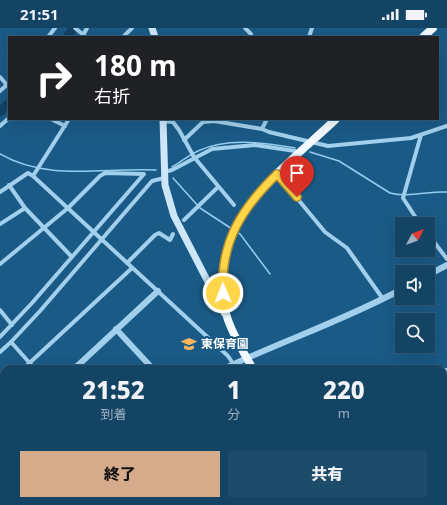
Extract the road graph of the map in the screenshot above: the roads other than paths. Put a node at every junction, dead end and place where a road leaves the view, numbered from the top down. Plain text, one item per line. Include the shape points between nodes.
1 (75, 28) edge
2 (87, 28) edge
3 (132, 28) edge
4 (245, 28) edge
5 (251, 34) dead end
6 (83, 35) edge
7 (124, 36) edge
8 (0, 77) edge
9 (8, 84) edge
10 (0, 91) edge
11 (8, 119) edge
12 (53, 120) edge
13 (68, 120) edge
14 (163, 120) edge
15 (266, 120) edge
16 (335, 120) edge
17 (0, 126) edge
18 (65, 126) junction
19 (447, 126) edge
20 (262, 128) junction
21 (421, 135) junction
22 (184, 140) junction
23 (313, 141) junction
24 (299, 154) junction
25 (194, 157) junction
26 (34, 174) junction
27 (277, 174) junction
28 (164, 175) junction
29 (9, 185) junction
30 (218, 187) junction
31 (0, 192) edge
32 (234, 205) dead end
33 (25, 208) junction
34 (68, 208) junction
35 (415, 217) edge
36 (184, 220) dead end
37 (0, 224) edge
38 (44, 228) junction
39 (94, 232) junction
40 (173, 234) dead end
41 (102, 240) junction
42 (435, 243) edge
43 (228, 248) junction
44 (72, 257) junction
45 (447, 259) edge
46 (127, 263) junction
47 (0, 264) edge
48 (447, 265) edge
49 (132, 268) junction
50 (435, 271) edge
51 (158, 291) junction
52 (395, 293) edge
53 (384, 299) junction
54 (0, 310) edge
55 (228, 320) junction
56 (12, 325) junction
57 (116, 329) junction
58 (0, 337) edge
59 (11, 342) junction
60 (0, 352) edge
61 (249, 358) junction
62 (30, 363) junction
63 (28, 365) edge
64 (78, 365) edge
65 (150, 365) edge
66 (234, 365) joint
67 (252, 365) edge
68 (255, 365) edge

1 - 6 street
2 - 6 street
3 - 7 street
4 - 5 street
8 - 9 street
9 - 10 street
11 - 17 street
12 - 18 street
13 - 18 street
14 - 22 street via 173,122
14 - 28 main road
15 - 20 street
16 - 23 highway
18 - 26 street
19 - 21 street
20 - 22 street via 214,121 203,122
20 - 23 street via 269,132
21 - 23 street via 328,146
21 - 35 street via 403,198
22 - 25 street
23 - 24 highway
24 - 25 street via 255,145 212,149
24 - 27 highway
25 - 28 street
25 - 30 street
26 - 29 street via 28,173
26 - 34 street
27 - 43 highway via 247,207 236,225
27 - 53 street via 325,232 347,248
28 - 41 street via 152,181
28 - 55 main road via 174,216
29 - 31 street
29 - 33 street
30 - 32 street
30 - 36 street
33 - 37 street
33 - 38 street
34 - 38 street
34 - 39 street
34 - 39 street via 90,184 105,173 144,174
38 - 44 street
38 - 47 street
39 - 41 street
39 - 44 street
40 - 46 street via 170,240 159,233 155,235
41 - 46 street
41 - 59 street
42 - 45 street
43 - 55 highway via 224,257 222,284
43 - 61 highway via 228,301 232,318
44 - 56 street
46 - 49 street
48 - 50 street
49 - 51 street
49 - 62 street
51 - 57 street
51 - 66 street via 228,356
52 - 53 street
53 - 61 street
54 - 56 street
55 - 61 highway
56 - 58 street
57 - 64 street
57 - 65 street
59 - 60 street
59 - 62 street
61 - 66 street
61 - 67 highway
61 - 68 highway
62 - 63 street

